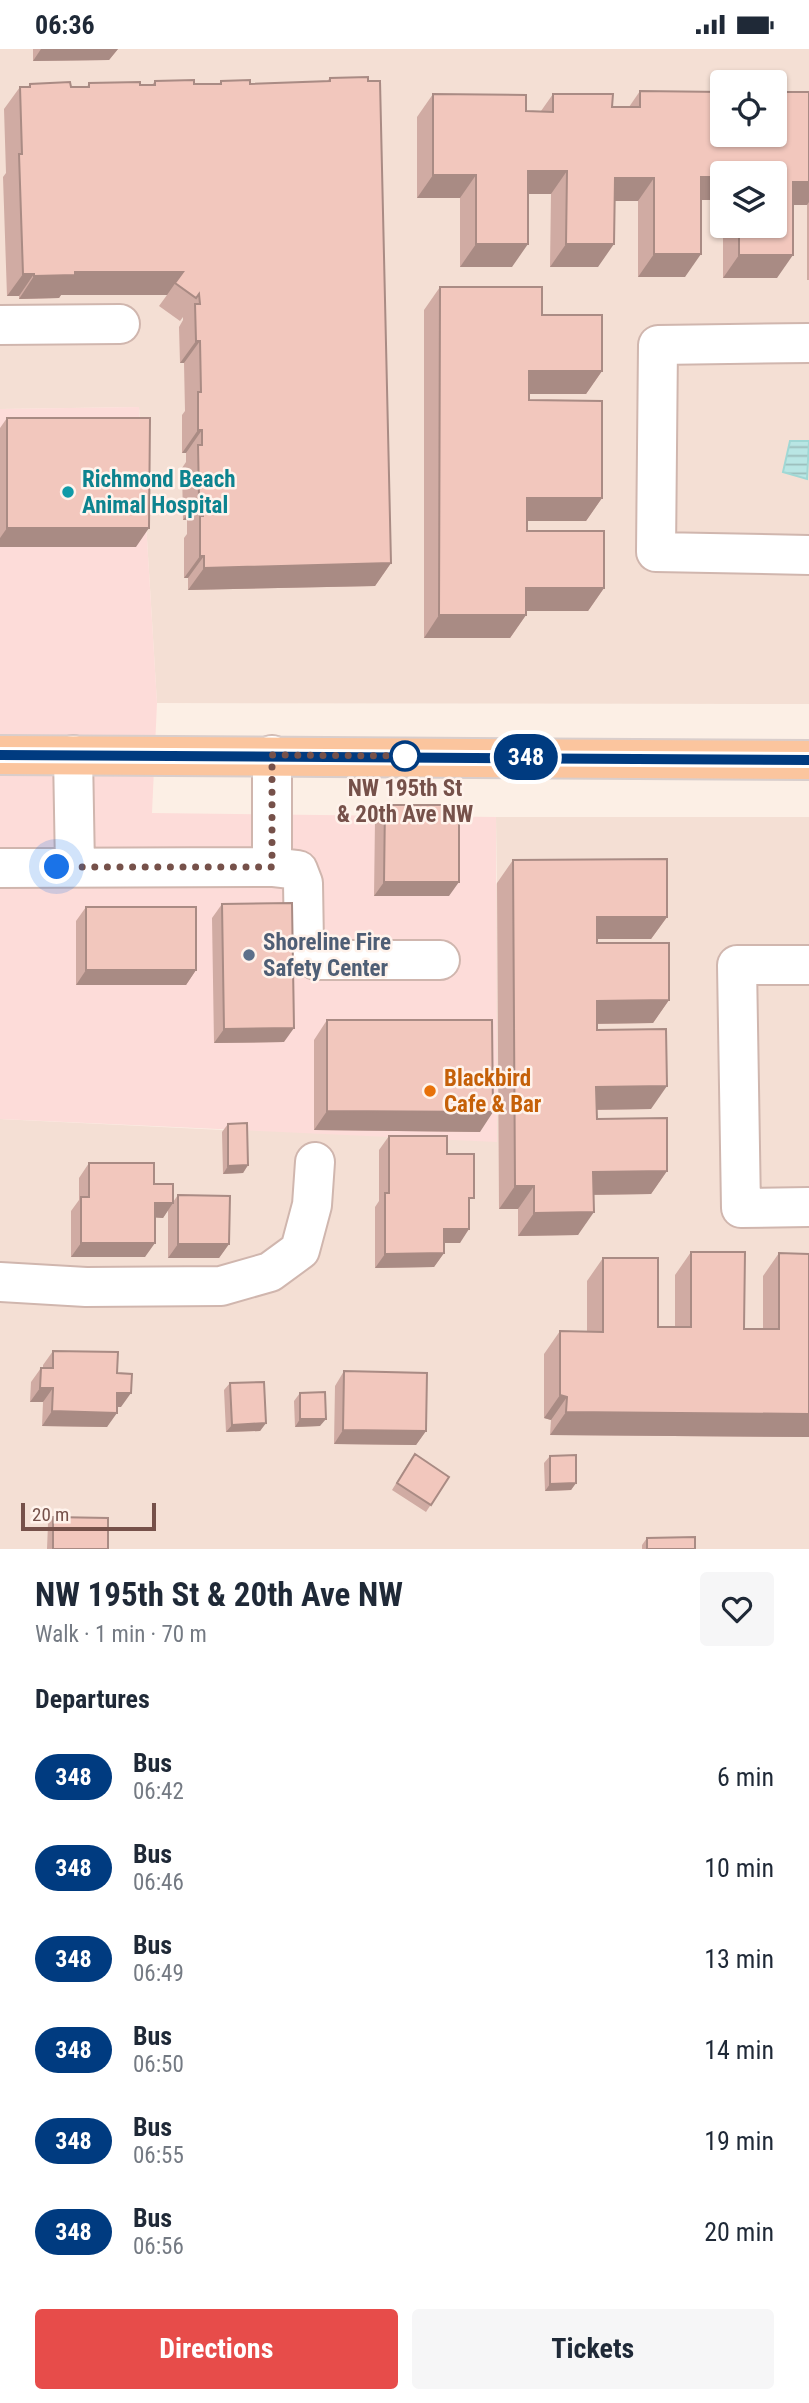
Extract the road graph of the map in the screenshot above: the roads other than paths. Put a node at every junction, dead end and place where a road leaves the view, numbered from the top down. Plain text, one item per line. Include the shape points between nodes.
1 (120, 324) dead end
2 (0, 325) edge
3 (809, 343) edge
4 (809, 555) edge
5 (0, 755) edge
6 (73, 755) junction
7 (272, 755) junction
8 (809, 760) edge
9 (75, 867) junction
10 (272, 867) junction
11 (0, 868) edge
12 (440, 960) dead end
13 (809, 965) edge
14 (315, 1162) dead end
15 (809, 1207) edge
16 (0, 1282) edge

1 - 2 street
3 - 4 street via 658,345 656,552
5 - 6 main road
6 - 7 main road
6 - 9 street
7 - 8 main road
7 - 10 street
9 - 10 street
9 - 11 street
10 - 12 street via 298,870 303,883 304,945 316,960
13 - 15 street via 737,965 741,1208
14 - 16 street via 312,1205 300,1250 270,1272 221,1286

